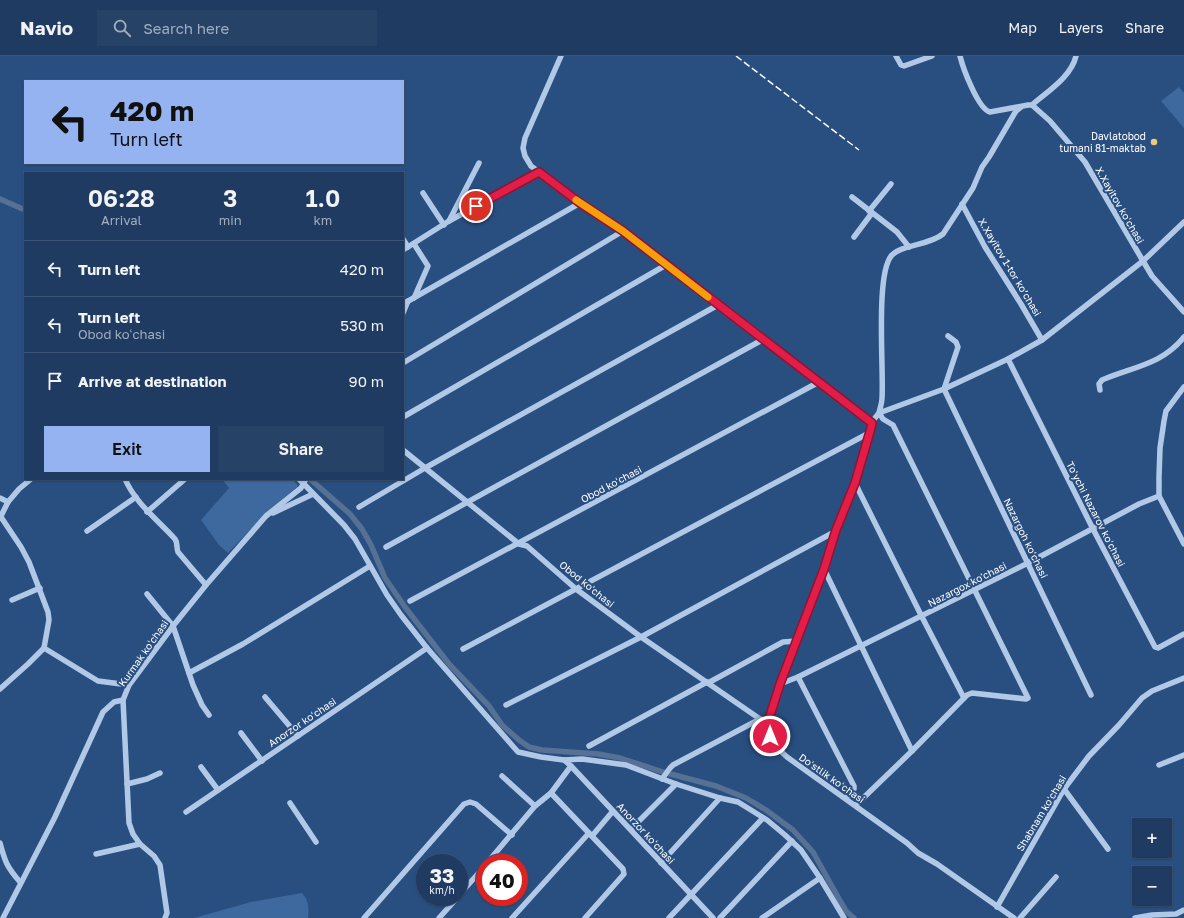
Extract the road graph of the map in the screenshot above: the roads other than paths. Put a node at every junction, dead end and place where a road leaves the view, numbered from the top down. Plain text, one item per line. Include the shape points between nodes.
1 (561, 56) edge
2 (896, 56) edge
3 (932, 56) edge
4 (960, 56) edge
5 (1076, 56) edge
6 (1032, 105) junction
7 (1021, 106) junction
8 (479, 163) dead end
9 (539, 172) junction
10 (891, 184) dead end
11 (423, 193) dead end
12 (852, 197) dead end
13 (580, 203) junction
14 (962, 204) junction
15 (871, 212) junction
16 (1184, 222) edge
17 (446, 223) junction
18 (623, 231) junction
19 (854, 237) dead end
20 (414, 244) junction
21 (909, 247) junction
22 (406, 248) edge
23 (1142, 261) junction
24 (666, 265) junction
25 (414, 298) junction
26 (405, 303) edge
27 (718, 305) junction
28 (1184, 312) edge
29 (948, 336) dead end
30 (1184, 337) edge
31 (762, 340) junction
32 (1042, 340) junction
33 (1008, 359) junction
34 (404, 362) edge
35 (819, 382) junction
36 (1184, 387) edge
37 (944, 389) junction
38 (1100, 390) dead end
39 (879, 413) junction
40 (404, 416) edge
41 (872, 423) junction
42 (869, 433) junction
43 (404, 451) edge
44 (424, 468) junction
45 (30, 480) edge
46 (126, 480) edge
47 (184, 480) edge
48 (305, 481) edge
49 (855, 483) junction
50 (313, 494) junction
51 (1159, 496) junction
52 (136, 497) junction
53 (0, 498) edge
54 (8, 502) junction
55 (468, 503) junction
56 (360, 507) dead end
57 (147, 512) junction
58 (266, 516) junction
59 (0, 517) edge
60 (836, 530) junction
61 (1093, 530) junction
62 (87, 531) dead end
63 (519, 544) junction
64 (1184, 544) edge
65 (386, 548) dead end
66 (1028, 563) junction
67 (370, 566) junction
68 (824, 569) junction
69 (206, 585) junction
70 (40, 588) junction
71 (576, 590) junction
72 (974, 590) junction
73 (147, 594) dead end
74 (12, 600) dead end
75 (410, 602) dead end
76 (922, 617) junction
77 (173, 626) junction
78 (1184, 634) edge
79 (641, 637) junction
80 (797, 641) junction
81 (862, 646) junction
82 (44, 648) junction
83 (427, 648) junction
84 (463, 649) dead end
85 (189, 673) junction
86 (798, 677) junction
87 (1184, 678) edge
88 (707, 682) junction
89 (780, 684) junction
90 (129, 685) junction
91 (0, 689) edge
92 (1091, 695) dead end
93 (264, 697) dead end
94 (964, 698) junction
95 (123, 700) junction
96 (506, 705) dead end
97 (210, 715) dead end
98 (760, 719) junction
99 (768, 722) junction
100 (241, 733) dead end
101 (298, 736) junction
102 (589, 746) dead end
103 (912, 751) junction
104 (1184, 754) edge
105 (564, 760) junction
106 (262, 761) junction
107 (1159, 765) dead end
108 (571, 766) junction
109 (201, 767) dead end
110 (160, 773) dead end
111 (502, 776) dead end
112 (662, 779) junction
113 (127, 784) junction
114 (676, 784) junction
115 (1064, 789) junction
116 (218, 790) junction
117 (551, 793) junction
118 (720, 798) junction
119 (846, 798) junction
120 (290, 803) dead end
121 (856, 805) junction
122 (536, 806) junction
123 (613, 811) junction
124 (186, 812) dead end
125 (763, 818) junction
126 (631, 829) junction
127 (591, 834) junction
128 (512, 835) junction
129 (316, 842) dead end
130 (792, 842) junction
131 (140, 844) junction
132 (0, 845) edge
133 (1108, 849) dead end
134 (96, 854) dead end
135 (495, 854) edge
136 (661, 863) junction
137 (476, 876) edge
138 (1056, 876) dead end
139 (820, 878) junction
140 (20, 882) junction
141 (468, 885) edge
142 (691, 894) junction
143 (449, 906) edge
144 (997, 907) junction
145 (1184, 910) edge
146 (841, 917) edge
147 (1010, 917) edge
148 (3, 918) edge
149 (165, 918) edge
150 (364, 918) edge
151 (439, 918) edge
152 (512, 918) edge
153 (585, 918) edge
154 (669, 918) edge
155 (713, 918) edge
156 (720, 918) edge
157 (762, 918) edge
158 (1020, 918) edge
159 (1135, 918) edge

1 - 9 street via 523,148 531,166
2 - 3 street via 904,66
4 - 7 street via 976,95 986,111 996,112
5 - 6 street via 1064,77
6 - 7 street
6 - 23 street, X.Xayitov koʻchasi via 1050,121 1085,162
7 - 14 street via 1006,127
8 - 17 street
9 - 13 street
9 - 17 street
10 - 15 street
11 - 17 street
12 - 15 street
13 - 18 street
13 - 25 street
14 - 21 street via 943,234 936,239
14 - 32 street, X.Xayitov 1-tor koʼchasi
15 - 19 street
15 - 21 street via 897,232
16 - 23 street
17 - 20 street
18 - 24 street
18 - 34 street
20 - 22 street
20 - 25 street via 428,266
21 - 39 street via 892,255 885,275 881,334 882,399
23 - 28 street, X.Xayitov koʻchasi
23 - 32 street
24 - 27 street
24 - 40 street
25 - 26 street
27 - 31 street
27 - 44 street
29 - 37 street via 958,346
30 - 38 street via 1172,350 1147,364 1102,380 1099,384
31 - 35 street
31 - 55 street
32 - 33 street
33 - 37 street
33 - 61 street, To'ychi Nazarov koʻchasi
35 - 41 street
35 - 63 street, Obod koʻchasi
36 - 51 street via 1166,411 1160,448
37 - 39 street
37 - 66 street, Nazargoh koʻchasi
39 - 41 street
39 - 72 street via 893,425
41 - 42 street
42 - 49 street
42 - 71 street
43 - 44 street, Obod ko'chasi
44 - 55 street, Obod ko'chasi
44 - 56 street
45 - 54 street
46 - 52 street
47 - 57 street
48 - 50 street
48 - 58 street, Kurmak koʻchasi
49 - 60 street
49 - 76 street
50 - 58 street
50 - 67 street via 344,525
51 - 61 street, Nazargox ko'chasi via 1139,504
51 - 64 street
52 - 57 street
52 - 62 street
53 - 54 street
54 - 59 street
55 - 63 street, Obod ko'chasi
55 - 65 street
57 - 69 street via 175,539 178,552
58 - 69 street, Kurmak koʻchasi
59 - 70 street via 21,547
60 - 68 street
60 - 79 street
61 - 66 street, Nazargox ko'chasi
61 - 78 street, To'ychi Nazarov koʻchasi via 1155,647 1158,648
63 - 71 street, Obod ko'chasi via 527,546
63 - 75 street, Obod koʻchasi
66 - 72 street, Nazargox ko'chasi
66 - 92 street, Nazargoh koʻchasi
67 - 83 street via 387,595
67 - 85 street via 243,644
68 - 80 street
68 - 81 street
69 - 77 street, Kurmak koʻchasi
70 - 74 street
70 - 82 street via 49,620
71 - 79 street, Obod ko'chasi
71 - 84 street
72 - 76 street, Nazargox ko'chasi
72 - 94 street via 1028,698 972,693
73 - 77 street
76 - 81 street, Nazargox ko'chasi
76 - 94 street
77 - 85 street
77 - 90 street, Kurmak koʻchasi
79 - 88 street, Obod ko'chasi
79 - 96 street
80 - 88 street via 784,642
80 - 89 street
81 - 86 street, Nazargox ko'chasi
81 - 103 street
82 - 90 street via 98,682
82 - 91 street
83 - 101 street, Anorzor koʻchasi
83 - 105 street via 518,752
85 - 97 street via 202,705
86 - 89 street, Nazargox ko'chasi
86 - 119 street via 854,786
87 - 115 street, Shabnam koʻchasi via 1152,691 1142,698 1089,756
88 - 98 street, Obod ko'chasi
88 - 102 street
89 - 99 street
90 - 95 street, Kurmak koʻchasi
93 - 101 street
94 - 103 street
95 - 113 street
95 - 140 street, Kurmak koʻchasi via 110,704 103,712 55,817
98 - 99 street, Obod ko'chasi
98 - 112 street via 670,768
99 - 119 street, Doʻstlik koʻchasi via 775,746
100 - 106 street
101 - 106 street, Anorzor koʻchasi
103 - 121 street
104 - 107 street
105 - 108 street, Anorzor koʻchasi
105 - 112 street via 582,759 626,765
106 - 116 street, Anorzor koʻchasi
108 - 117 street
108 - 123 street, Anorzor koʻchasi
109 - 116 street
110 - 113 street
111 - 122 street
112 - 114 street
113 - 131 street via 129,823
114 - 118 street
114 - 126 street
115 - 133 street
115 - 144 street, Shabnam koʻchasi
116 - 124 street, Anorzor koʻchasi
117 - 122 street
117 - 127 street
118 - 125 street via 738,802
118 - 136 street
119 - 121 street, Doʻstlik koʻchasi
120 - 129 street
121 - 144 street, Doʻstlik koʻchasi via 918,853
122 - 128 street
123 - 126 street, Anorzor koʻchasi
123 - 127 street
125 - 130 street
125 - 142 street
126 - 136 street, Anorzor koʻchasi
127 - 152 street
127 - 153 street via 624,874
128 - 135 street
128 - 150 street via 476,804 464,804
130 - 139 street via 801,850
130 - 156 street
131 - 134 street
131 - 149 street via 160,865 167,913
132 - 140 street via 8,869
136 - 142 street, Anorzor koʻchasi
137 - 141 street
138 - 158 street
139 - 146 street
139 - 157 street
140 - 148 street, Kurmak koʻchasi
142 - 154 street
142 - 155 street, Anorzor koʻchasi
143 - 151 street
144 - 147 street, Doʻstlik koʻchasi
145 - 159 street via 1176,914

